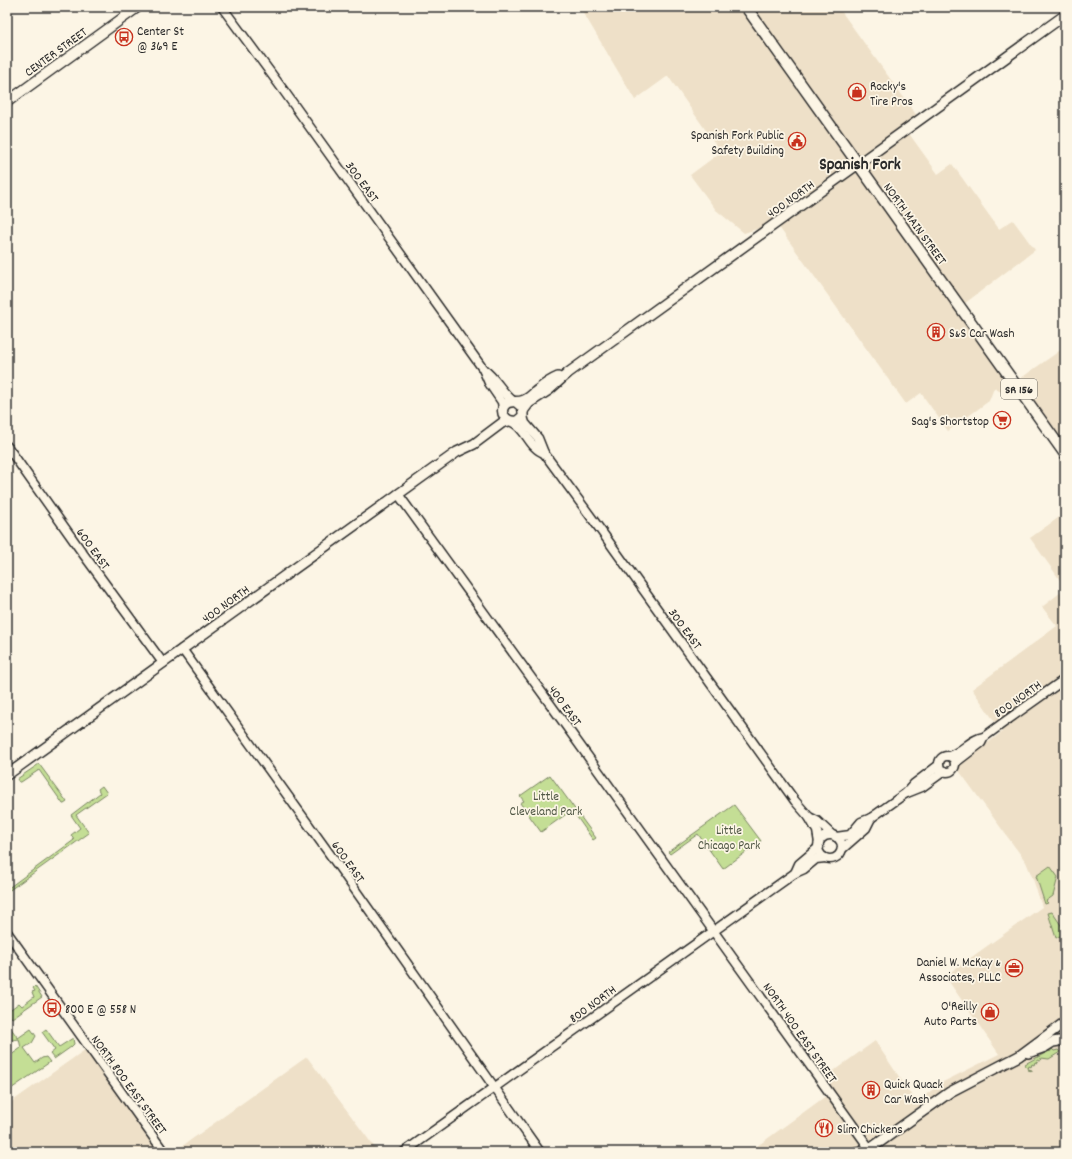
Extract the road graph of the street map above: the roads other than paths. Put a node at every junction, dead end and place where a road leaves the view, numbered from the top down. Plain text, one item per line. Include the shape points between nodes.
1 (138, 7) edge
2 (222, 7) edge
3 (746, 7) edge
4 (1065, 16) edge
5 (7, 102) edge
6 (858, 165) junction
7 (483, 369) junction
8 (568, 373) junction
9 (515, 402) junction
10 (503, 410) junction
11 (523, 413) junction
12 (511, 421) junction
13 (7, 446) edge
14 (457, 452) junction
15 (544, 453) junction
16 (1065, 454) edge
17 (398, 494) junction
18 (182, 650) junction
19 (163, 663) junction
20 (1065, 679) edge
21 (984, 737) junction
22 (949, 756) junction
23 (955, 764) junction
24 (942, 768) junction
25 (7, 775) edge
26 (809, 817) junction
27 (871, 818) junction
28 (834, 836) junction
29 (819, 845) junction
30 (842, 849) junction
31 (825, 858) junction
32 (795, 873) junction
33 (713, 930) junction
34 (7, 932) edge
35 (1065, 1022) edge
36 (1065, 1040) edge
37 (1019, 1056) junction
38 (495, 1088) junction
39 (869, 1150) edge
40 (164, 1152) edge
41 (404, 1152) edge
42 (540, 1152) edge
43 (856, 1152) edge

1 - 5 main road, CENTER STREET
2 - 7 street, 300 EAST
3 - 6 main road, NORTH MAIN STREET / SR 156
4 - 6 main road, 400 NORTH
6 - 8 main road, 400 NORTH
6 - 16 main road, NORTH MAIN STREET / SR 156
7 - 9 street, 300 EAST
7 - 10 street, 300 EAST via 488,383 502,402
8 - 9 main road, 400 NORTH via 547,383 526,399
8 - 11 main road, 400 NORTH via 529,403
9 - 10 main road via 507,403
9 - 11 main road via 522,406
10 - 12 main road via 505,418
10 - 14 main road, 400 NORTH via 496,421
11 - 12 main road via 517,421
11 - 15 street, 300 EAST via 525,423 541,444
12 - 14 main road, 400 NORTH via 499,425 474,444
12 - 15 street, 300 EAST via 521,428 535,448
13 - 19 street, 600 EAST
14 - 17 main road, 400 NORTH
15 - 26 street, 300 EAST
17 - 18 main road, 400 NORTH
17 - 33 street, 400 EAST
18 - 19 main road, 400 NORTH
18 - 38 street, 600 EAST
19 - 25 main road, 400 NORTH
20 - 21 street, 800 NORTH
21 - 22 street, 800 NORTH via 974,740 959,752
21 - 23 street, 800 NORTH via 981,743
22 - 23 street
22 - 24 street via 942,758
23 - 24 street via 951,770
24 - 27 street via 914,784 906,793
26 - 28 street, 300 EAST
26 - 29 street, 300 EAST via 817,831
27 - 28 street via 862,822 850,835
27 - 30 street via 866,828
28 - 29 street via 824,837
28 - 30 street via 841,842
29 - 31 street via 820,853
29 - 32 street, 800 NORTH via 799,864
30 - 31 street via 835,858
31 - 32 street, 800 NORTH via 816,859
32 - 33 street, 800 NORTH
33 - 38 street, 800 NORTH
33 - 39 street, NORTH 400 EAST STREET
34 - 40 street, NORTH 800 EAST STREET
35 - 37 main road
36 - 37 main road via 1053,1042
37 - 39 main road via 950,1092
38 - 41 street, 800 NORTH
38 - 42 street, 600 EAST
39 - 43 main road

